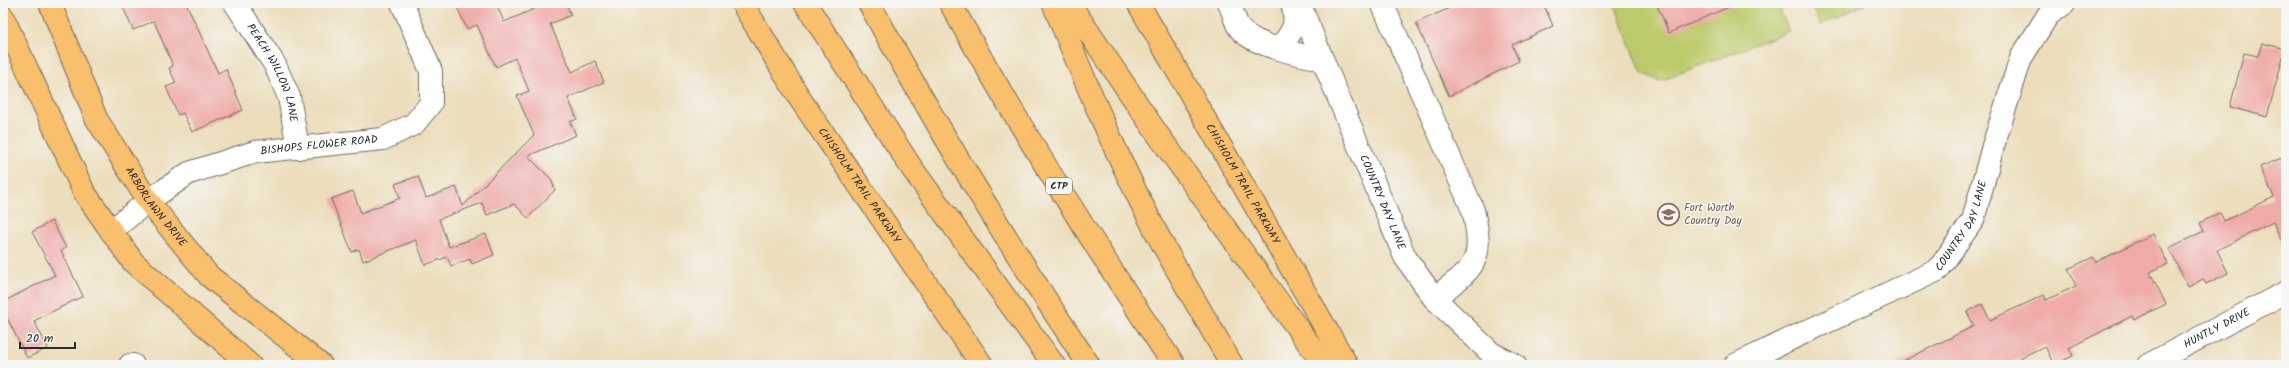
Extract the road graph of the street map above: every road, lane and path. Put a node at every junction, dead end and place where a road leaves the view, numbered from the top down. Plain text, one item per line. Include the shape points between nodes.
1 (50, 3) edge
2 (235, 3) edge
3 (402, 3) edge
4 (742, 3) edge
5 (805, 3) edge
6 (869, 3) edge
7 (950, 3) edge
8 (1053, 3) edge
9 (1069, 3) edge
10 (1138, 3) edge
11 (1229, 3) edge
12 (1292, 3) edge
13 (1299, 3) edge
14 (1382, 3) edge
15 (2065, 3) edge
16 (3, 18) edge
17 (1279, 49) junction
18 (1322, 60) junction
19 (298, 148) junction
20 (148, 201) junction
21 (112, 232) junction
22 (2286, 292) edge
23 (1434, 298) junction
24 (130, 365) edge
25 (133, 365) edge
26 (250, 365) edge
27 (321, 365) edge
28 (982, 365) edge
29 (1054, 365) edge
30 (1089, 365) edge
31 (1174, 365) edge
32 (1232, 365) edge
33 (1324, 365) edge
34 (1347, 365) edge
35 (1515, 365) edge
36 (1735, 365) edge
37 (2148, 365) edge

1 - 20 main road, ARBORLAWN DRIVE via 96,118
2 - 19 street, PEACH WILLOW LANE via 275,65 289,97
3 - 19 street, BISHOPS FLOWER ROAD via 431,71 431,103 414,124 383,139
4 - 28 main road, CHISHOLM TRAIL PARKWAY via 810,114
5 - 29 main road via 911,167
6 - 30 main road via 937,124 1027,271
7 - 31 main road, CTP via 1090,238
8 - 32 main road via 1119,156 1154,228
9 - 33 main road via 1156,132
10 - 34 main road, CHISHOLM TRAIL PARKWAY
11 - 17 street via 1240,29 1256,40
12 - 17 street via 1295,25
13 - 18 street, COUNTRY DAY LANE
14 - 23 street via 1473,210 1479,235 1476,262 1457,281
15 - 36 street, COUNTRY DAY LANE via 2048,15 2020,58 1973,220 1938,270
16 - 21 main road via 84,192
17 - 18 street
18 - 23 street, COUNTRY DAY LANE via 1405,257
19 - 20 street, BISHOPS FLOWER ROAD via 254,152 188,173
20 - 21 street, BISHOPS FLOWER ROAD
20 - 27 main road, ARBORLAWN DRIVE via 209,276
21 - 26 main road via 133,262
22 - 37 street, HUNTLY DRIVE
23 - 35 street, COUNTRY DAY LANE via 1491,353
24 - 25 street

